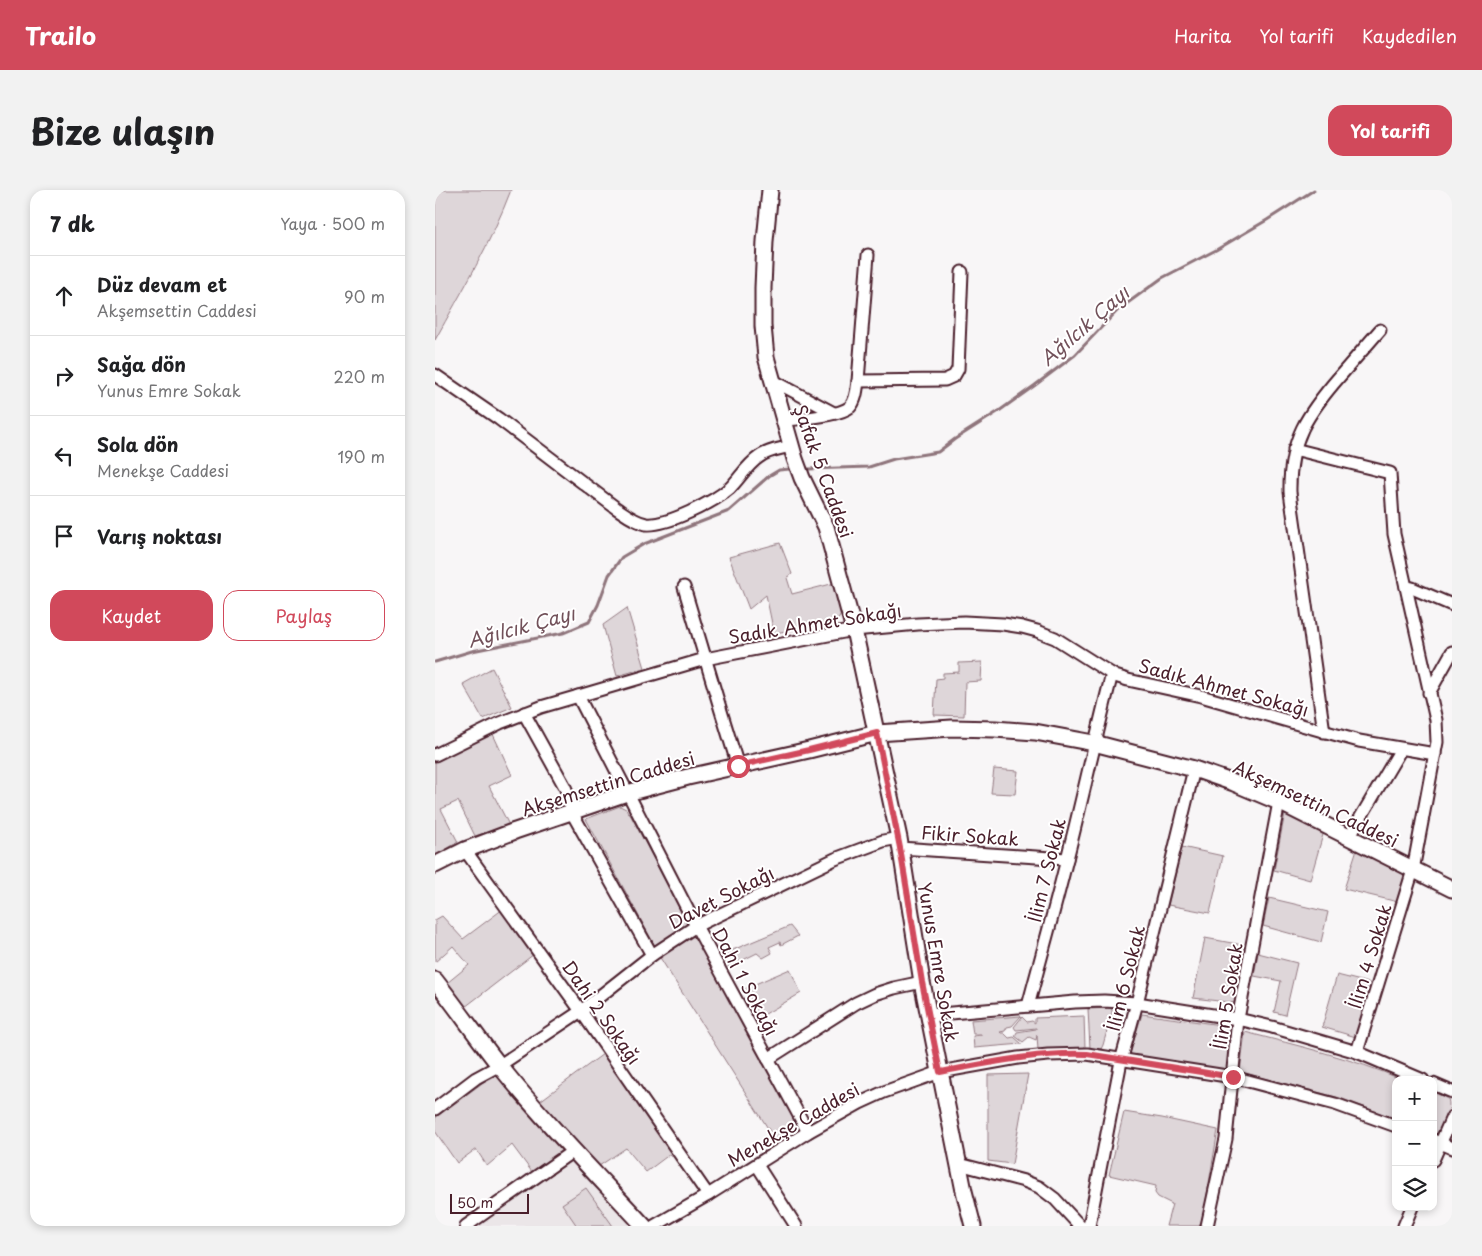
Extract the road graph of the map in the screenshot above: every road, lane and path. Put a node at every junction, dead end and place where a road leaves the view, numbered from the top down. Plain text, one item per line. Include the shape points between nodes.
1 (770, 190) edge
2 (868, 255) dead end
3 (962, 272) dead end
4 (1380, 330) dead end
5 (435, 375) edge
6 (772, 380) junction
7 (858, 381) junction
8 (834, 413) junction
9 (785, 420) junction
10 (791, 446) junction
11 (1294, 449) junction
12 (685, 587) dead end
13 (1406, 587) junction
14 (1452, 605) edge
15 (854, 630) junction
16 (1452, 652) edge
17 (705, 659) junction
18 (1113, 674) junction
19 (1429, 693) junction
20 (577, 696) junction
21 (524, 713) junction
22 (1324, 732) junction
23 (877, 733) junction
24 (1094, 743) junction
25 (1401, 749) junction
26 (1435, 754) junction
27 (435, 755) edge
28 (738, 766) junction
29 (1194, 769) junction
30 (627, 793) junction
31 (1279, 802) junction
32 (571, 811) junction
33 (1349, 837) junction
34 (899, 842) junction
35 (465, 850) junction
36 (1067, 859) junction
37 (435, 865) edge
38 (1413, 870) junction
39 (1452, 889) edge
40 (696, 926) junction
41 (652, 955) junction
42 (435, 980) edge
43 (922, 982) junction
44 (1137, 1003) junction
45 (1028, 1006) junction
46 (581, 1011) junction
47 (929, 1015) junction
48 (1238, 1019) junction
49 (1357, 1052) junction
50 (768, 1059) junction
51 (1121, 1060) junction
52 (499, 1065) junction
53 (940, 1072) junction
54 (1414, 1076) edge
55 (1233, 1077) junction
56 (1437, 1086) edge
57 (1452, 1092) edge
58 (435, 1109) edge
59 (1452, 1116) edge
60 (1392, 1125) edge
61 (807, 1132) junction
62 (1437, 1141) edge
63 (1452, 1148) edge
64 (573, 1150) junction
65 (959, 1164) junction
66 (757, 1165) junction
67 (708, 1195) junction
68 (1410, 1211) edge
69 (466, 1226) edge
70 (644, 1226) edge
71 (654, 1226) edge
72 (796, 1226) edge
73 (973, 1226) edge
74 (1080, 1226) edge
75 (1089, 1226) edge
76 (1207, 1226) edge
77 (1404, 1226) edge

1 - 6 street, Şafak 5 Caddesi via 763,326
2 - 7 street
3 - 7 street via 958,369 954,376 945,380
4 - 11 street via 1315,405
5 - 10 street via 616,508 645,524 673,519 712,501 760,456
6 - 8 street
6 - 9 street, Şafak 5 Caddesi
7 - 8 street via 851,406
8 - 9 street
9 - 10 street, Şafak 5 Caddesi
10 - 15 street, Şafak 5 Caddesi via 826,528
11 - 13 street, İlim 4 Sokak via 1390,473 1394,534
11 - 22 street via 1290,492
12 - 17 street
13 - 14 street
13 - 19 street, İlim 4 Sokak
15 - 17 street, Sadık Ahmet Sokağı
15 - 18 street, Sadık Ahmet Sokağı via 964,622 1022,627 1055,638
15 - 23 street, Şafak 5 Caddesi
16 - 19 street
17 - 20 street, Sadık Ahmet Sokağı
17 - 28 street
18 - 22 street, Sadık Ahmet Sokağı
18 - 24 street, İlim 7 Sokak
19 - 26 street, İlim 4 Sokak via 1436,720
20 - 21 street, Sadık Ahmet Sokağı
20 - 30 street, Dahi 1 Sokağı
21 - 27 street, Sadık Ahmet Sokağı
21 - 32 street via 565,788
22 - 25 street, Sadık Ahmet Sokağı
23 - 24 street, Akşemsettin Caddesi via 995,729 1035,732
23 - 28 street, Akşemsettin Caddesi
23 - 34 street, Yunus Emre Sokak
24 - 29 street, Akşemsettin Caddesi
24 - 36 street, İlim 7 Sokak
25 - 26 street, Sadık Ahmet Sokağı
25 - 33 street
26 - 38 street, İlim 4 Sokak
28 - 30 street, Akşemsettin Caddesi
29 - 31 street, Akşemsettin Caddesi via 1235,782
29 - 44 street, İlim 6 Sokak
30 - 32 street, Akşemsettin Caddesi
30 - 40 street, Dahi 1 Sokağı
31 - 33 street, Akşemsettin Caddesi
31 - 48 street, İlim 5 Sokak
32 - 35 street, Akşemsettin Caddesi
32 - 41 street
33 - 38 street, Akşemsettin Caddesi
34 - 36 street, Fikir Sokak
34 - 40 street, Davet Sokağı via 883,841 835,859
34 - 43 street, Yunus Emre Sokak
35 - 37 street, Akşemsettin Caddesi
35 - 46 street, Dahi 2 Sokağı
36 - 45 street, İlim 7 Sokak
38 - 39 street, Akşemsettin Caddesi
38 - 49 street, İlim 4 Sokak
40 - 41 street, Davet Sokağı
40 - 50 street, Dahi 1 Sokağı
41 - 46 street, Davet Sokağı
42 - 52 street
43 - 47 street, Yunus Emre Sokak
43 - 50 street via 862,1000
44 - 45 street via 1104,1001
44 - 48 street
44 - 51 street, İlim 6 Sokak
45 - 47 street
46 - 52 street, Davet Sokağı
46 - 67 street, Dahi 2 Sokağı
47 - 53 street, Yunus Emre Sokak
48 - 49 street
48 - 55 street, İlim 5 Sokak
49 - 54 street
50 - 61 street, Dahi 1 Sokağı
51 - 53 street, Menekşe Caddesi via 1087,1054 1048,1054
51 - 55 street, Menekşe Caddesi
51 - 75 street, İlim 6 Sokak
52 - 58 street, Davet Sokağı
52 - 64 street
53 - 61 street, Menekşe Caddesi via 884,1092
53 - 65 street, Yunus Emre Sokak
55 - 60 street, Menekşe Caddesi via 1335,1104
55 - 76 street, İlim 5 Sokak via 1226,1139
56 - 57 street
59 - 62 street
61 - 66 street, Menekşe Caddesi
62 - 63 street
64 - 69 street
64 - 70 street
65 - 73 street, Yunus Emre Sokak
65 - 74 street via 1039,1187
66 - 67 street, Menekşe Caddesi
66 - 72 street
67 - 71 street, Menekşe Caddesi
68 - 77 street

